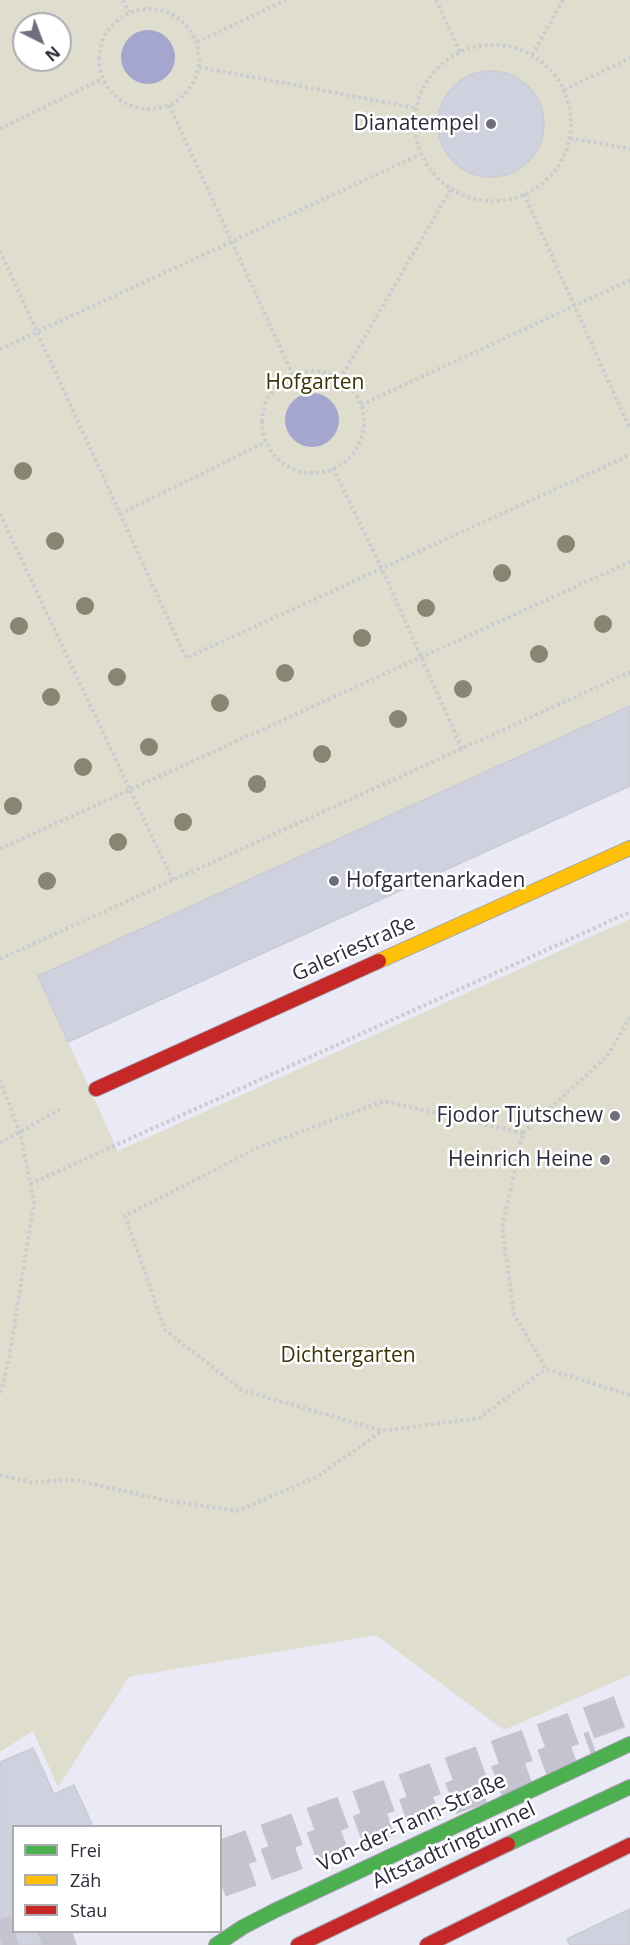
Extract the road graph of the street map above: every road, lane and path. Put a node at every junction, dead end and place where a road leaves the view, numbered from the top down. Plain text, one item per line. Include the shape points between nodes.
1 (123, 0) edge
2 (286, 0) edge
3 (436, 0) edge
4 (563, 0) edge
5 (129, 12) junction
6 (196, 42) junction
7 (460, 52) junction
8 (532, 55) junction
9 (630, 58) edge
10 (199, 67) junction
11 (102, 79) junction
12 (564, 90) junction
13 (169, 105) junction
14 (416, 108) junction
15 (0, 129) edge
16 (570, 138) junction
17 (630, 149) edge
18 (421, 154) junction
19 (451, 189) junction
20 (524, 194) junction
21 (232, 241) junction
22 (0, 251) edge
23 (630, 280) edge
24 (574, 306) junction
25 (37, 332) junction
26 (0, 349) edge
27 (293, 375) junction
28 (340, 379) junction
29 (361, 405) junction
30 (630, 429) edge
31 (266, 442) junction
32 (630, 455) edge
33 (333, 468) junction
34 (0, 514) edge
35 (120, 514) junction
36 (630, 562) edge
37 (382, 568) junction
38 (421, 657) junction
39 (630, 672) edge
40 (462, 749) junction
41 (130, 789) junction
42 (630, 848) edge
43 (0, 849) edge
44 (173, 881) junction
45 (630, 912) edge
46 (0, 959) edge
47 (630, 1017) edge
48 (0, 1080) edge
49 (96, 1089) joint
50 (20, 1133) junction
51 (523, 1133) junction
52 (0, 1143) edge
53 (30, 1184) junction
54 (546, 1369) junction
55 (0, 1395) edge
56 (630, 1395) edge
57 (382, 1431) junction
58 (0, 1475) edge
59 (630, 1744) edge
60 (630, 1787) edge
61 (630, 1845) edge
62 (216, 1945) edge
63 (298, 1945) edge
64 (427, 1945) edge

1 - 5 path
2 - 6 path
3 - 7 path
4 - 8 path
5 - 6 path via 145,8 176,16
5 - 11 path via 115,20 105,33 99,48
6 - 10 path
7 - 8 path via 484,45 509,46
7 - 14 path via 439,66 424,85
8 - 12 path via 550,70
9 - 12 path
10 - 13 path via 184,96
10 - 14 path
11 - 13 path via 110,93 130,106 154,110
11 - 15 path
12 - 16 path via 570,113
13 - 21 path
14 - 18 path via 415,132
16 - 17 path
16 - 20 path via 561,161 545,181
18 - 19 path via 433,174
18 - 21 path
19 - 20 path via 475,199 500,201
19 - 28 path
20 - 24 path
21 - 25 path
21 - 27 path
22 - 25 path
23 - 24 path
24 - 29 path
24 - 30 path
25 - 26 path
25 - 35 path
27 - 28 path via 326,372
27 - 31 path via 269,396 262,426
28 - 29 path via 353,390
29 - 33 path via 364,420 356,449
31 - 33 path via 274,456 287,466 318,472
31 - 35 path
32 - 37 path
33 - 37 path
34 - 41 path
35 - 37 path via 186,658
36 - 38 path
37 - 38 path
38 - 40 path
38 - 41 path
39 - 40 path
40 - 44 path
41 - 43 path
41 - 44 path
42 - 49 main road, Galeriestraße
44 - 46 path
45 - 53 path
47 - 51 path via 608,1055
48 - 50 path
49 - 50 path
50 - 52 path
50 - 53 path
51 - 54 path via 502,1227 514,1314
51 - 57 path via 384,1101 258,1148 125,1216 165,1330 242,1390
53 - 55 path via 34,1202
54 - 56 path
54 - 57 path via 479,1418
57 - 58 path via 317,1478 237,1511 168,1501 76,1480 30,1482
59 - 62 main road, Von-der-Tann-Straße via 274,1911
60 - 63 main road, Altstadtringtunnel
61 - 64 main road

